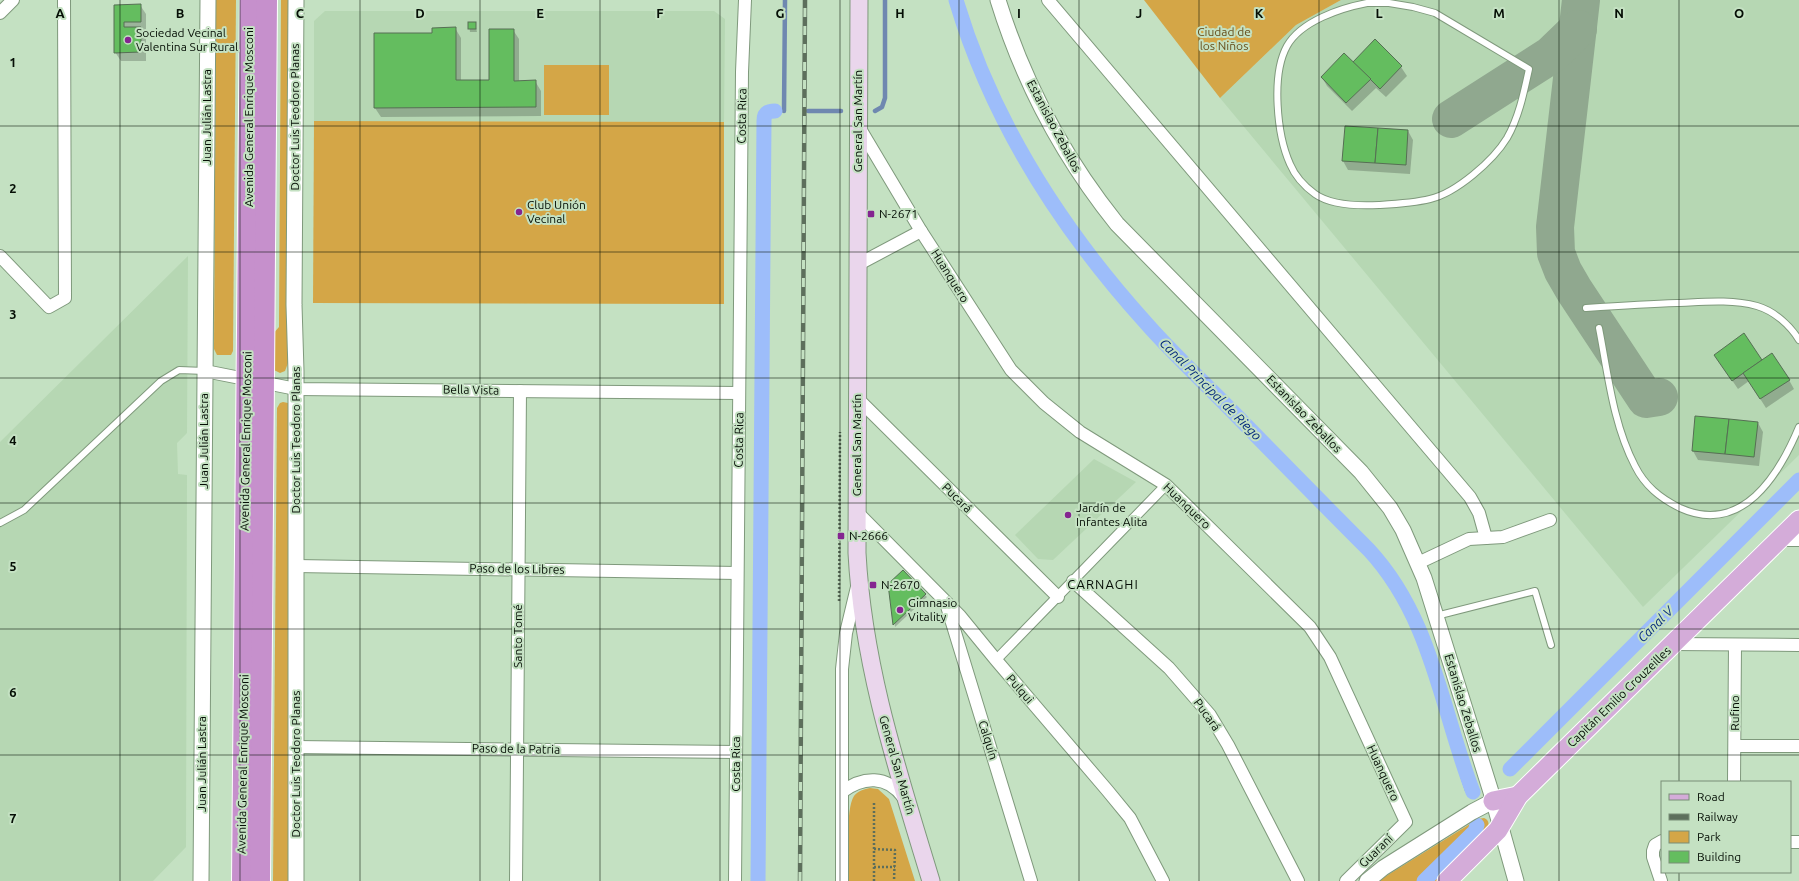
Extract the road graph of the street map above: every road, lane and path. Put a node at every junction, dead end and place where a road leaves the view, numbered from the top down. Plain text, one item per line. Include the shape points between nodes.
1 (13, 0) edge
2 (64, 0) edge
3 (208, 0) edge
4 (250, 0) edge
5 (267, 0) edge
6 (296, 0) edge
7 (745, 0) edge
8 (858, 0) edge
9 (998, 0) edge
10 (1048, 0) edge
11 (0, 13) edge
12 (1529, 69) joint
13 (858, 126) junction
14 (921, 231) junction
15 (0, 256) edge
16 (858, 265) junction
17 (1586, 308) dead end
18 (1599, 328) dead end
19 (1799, 340) edge
20 (205, 371) junction
21 (255, 381) junction
22 (296, 389) junction
23 (520, 391) junction
24 (739, 393) junction
25 (857, 398) junction
26 (1799, 427) edge
27 (1166, 485) junction
28 (857, 512) junction
29 (1550, 520) dead end
30 (1799, 520) edge
31 (0, 523) edge
32 (1486, 538) junction
33 (1779, 540) junction
34 (1799, 540) edge
35 (1418, 563) junction
36 (296, 566) junction
37 (518, 569) junction
38 (738, 573) junction
39 (859, 582) junction
40 (1073, 582) junction
41 (1058, 597) junction
42 (945, 599) junction
43 (1436, 616) junction
44 (1672, 644) junction
45 (1551, 645) dead end
46 (1735, 645) junction
47 (1799, 645) edge
48 (996, 660) junction
49 (1735, 746) junction
50 (1799, 746) edge
51 (296, 747) junction
52 (517, 750) junction
53 (736, 752) junction
54 (1734, 781) edge
55 (842, 792) junction
56 (1518, 796) junction
57 (1493, 801) junction
58 (907, 802) junction
59 (874, 803) dead end
60 (1406, 822) joint
61 (1500, 827) junction
62 (1659, 843) edge
63 (874, 849) junction
64 (874, 867) junction
65 (894, 867) junction
66 (201, 881) edge
67 (242, 881) edge
68 (260, 881) edge
69 (296, 881) edge
70 (516, 881) edge
71 (735, 881) edge
72 (842, 881) edge
73 (874, 881) edge
74 (894, 881) edge
75 (931, 881) edge
76 (1031, 881) edge
77 (1163, 881) edge
78 (1298, 881) edge
79 (1346, 881) edge
80 (1367, 881) edge
81 (1447, 881) edge
82 (1516, 881) edge
83 (1661, 881) edge

1 - 11 street
2 - 15 street via 65,298 49,307
3 - 20 street, Juan Julián Lastra
4 - 21 highway, Avenida General Enrique Mosconi
5 - 21 highway, Avenida General Enrique Mosconi
6 - 22 street, Doctor Luis Teodoro Planas
7 - 24 street, Costa Rica
8 - 13 main road, General San Martín
9 - 35 street, Estanislao Zeballos via 1011,38 1050,122 1080,175 1098,200 1117,224 1360,472 1390,508
10 - 32 street via 1470,497 1479,513
12 - 12 lane via 1435,13 1413,7 1367,3 1326,15 1299,32 1287,46 1281,63 1278,89 1280,132 1290,164 1301,182 1314,193 1321,198 1343,204 1400,204 1431,199 1459,186 1484,165 1507,138 1520,107
13 - 14 street, Huanquero
13 - 16 main road, General San Martín
14 - 16 street
14 - 27 street, Huanquero via 1000,355 1026,385 1080,432
16 - 25 main road, General San Martín
17 - 19 lane via 1738,302 1758,307 1774,315 1792,328
18 - 26 lane via 1617,422 1624,444 1645,483 1667,502 1685,510 1710,514 1726,514 1741,508 1770,480 1790,448
20 - 21 street, Bella Vista
20 - 31 lane via 179,370 161,381 24,510
20 - 66 street, Juan Julián Lastra
21 - 22 street, Bella Vista
21 - 67 highway, Avenida General Enrique Mosconi
21 - 68 highway, Avenida General Enrique Mosconi
22 - 23 street, Bella Vista
22 - 36 street, Doctor Luis Teodoro Planas
23 - 24 street, Bella Vista
23 - 37 street, Santo Tomé
24 - 38 street, Costa Rica
25 - 28 main road, General San Martín
25 - 41 street, Pucará
27 - 40 street
27 - 60 street, Huanquero via 1298,615 1320,640
28 - 39 main road, General San Martín
28 - 42 street, Pulqui
29 - 32 street via 1503,537
30 - 33 main road, Capitán Emilio Crouzeilles
32 - 35 street via 1469,539
33 - 34 street
33 - 44 main road, Capitán Emilio Crouzeilles
35 - 43 street, Estanislao Zeballos
36 - 37 street, Paso de los Libres
36 - 51 street, Doctor Luis Teodoro Planas
37 - 38 street, Paso de los Libres
37 - 52 street, Santo Tomé
38 - 53 street, Costa Rica
39 - 55 street via 843,652
39 - 58 main road, General San Martín via 872,673
40 - 41 street
40 - 78 street, Pucará via 1169,668 1210,715
41 - 48 street
42 - 48 street, Pulqui
42 - 76 street, Calquín
43 - 45 lane via 1535,591
43 - 57 street, Estanislao Zeballos
44 - 46 street
44 - 56 main road, Capitán Emilio Crouzeilles
46 - 47 street
46 - 49 street, Rufino
48 - 77 street, Pulqui via 1130,818
49 - 50 street
49 - 54 street, Rufino
51 - 52 street, Paso de la Patria
51 - 69 street, Doctor Luis Teodoro Planas
52 - 53 street, Paso de la Patria
52 - 70 street, Santo Tomé
53 - 71 street, Costa Rica
55 - 58 street via 859,782 876,780 893,785
55 - 72 street
56 - 57 main road
56 - 61 main road, Capitán Emilio Crouzeilles
57 - 61 street, Estanislao Zeballos
57 - 80 street via 1383,868
58 - 75 main road, General San Martín
59 - 63 path
60 - 79 street, Guaraní
61 - 81 main road, Capitán Emilio Crouzeilles
61 - 82 street, Estanislao Zeballos
62 - 83 street via 1653,851 1653,857
63 - 64 path
63 - 65 path via 894,850
64 - 65 path
64 - 73 path
65 - 74 path

